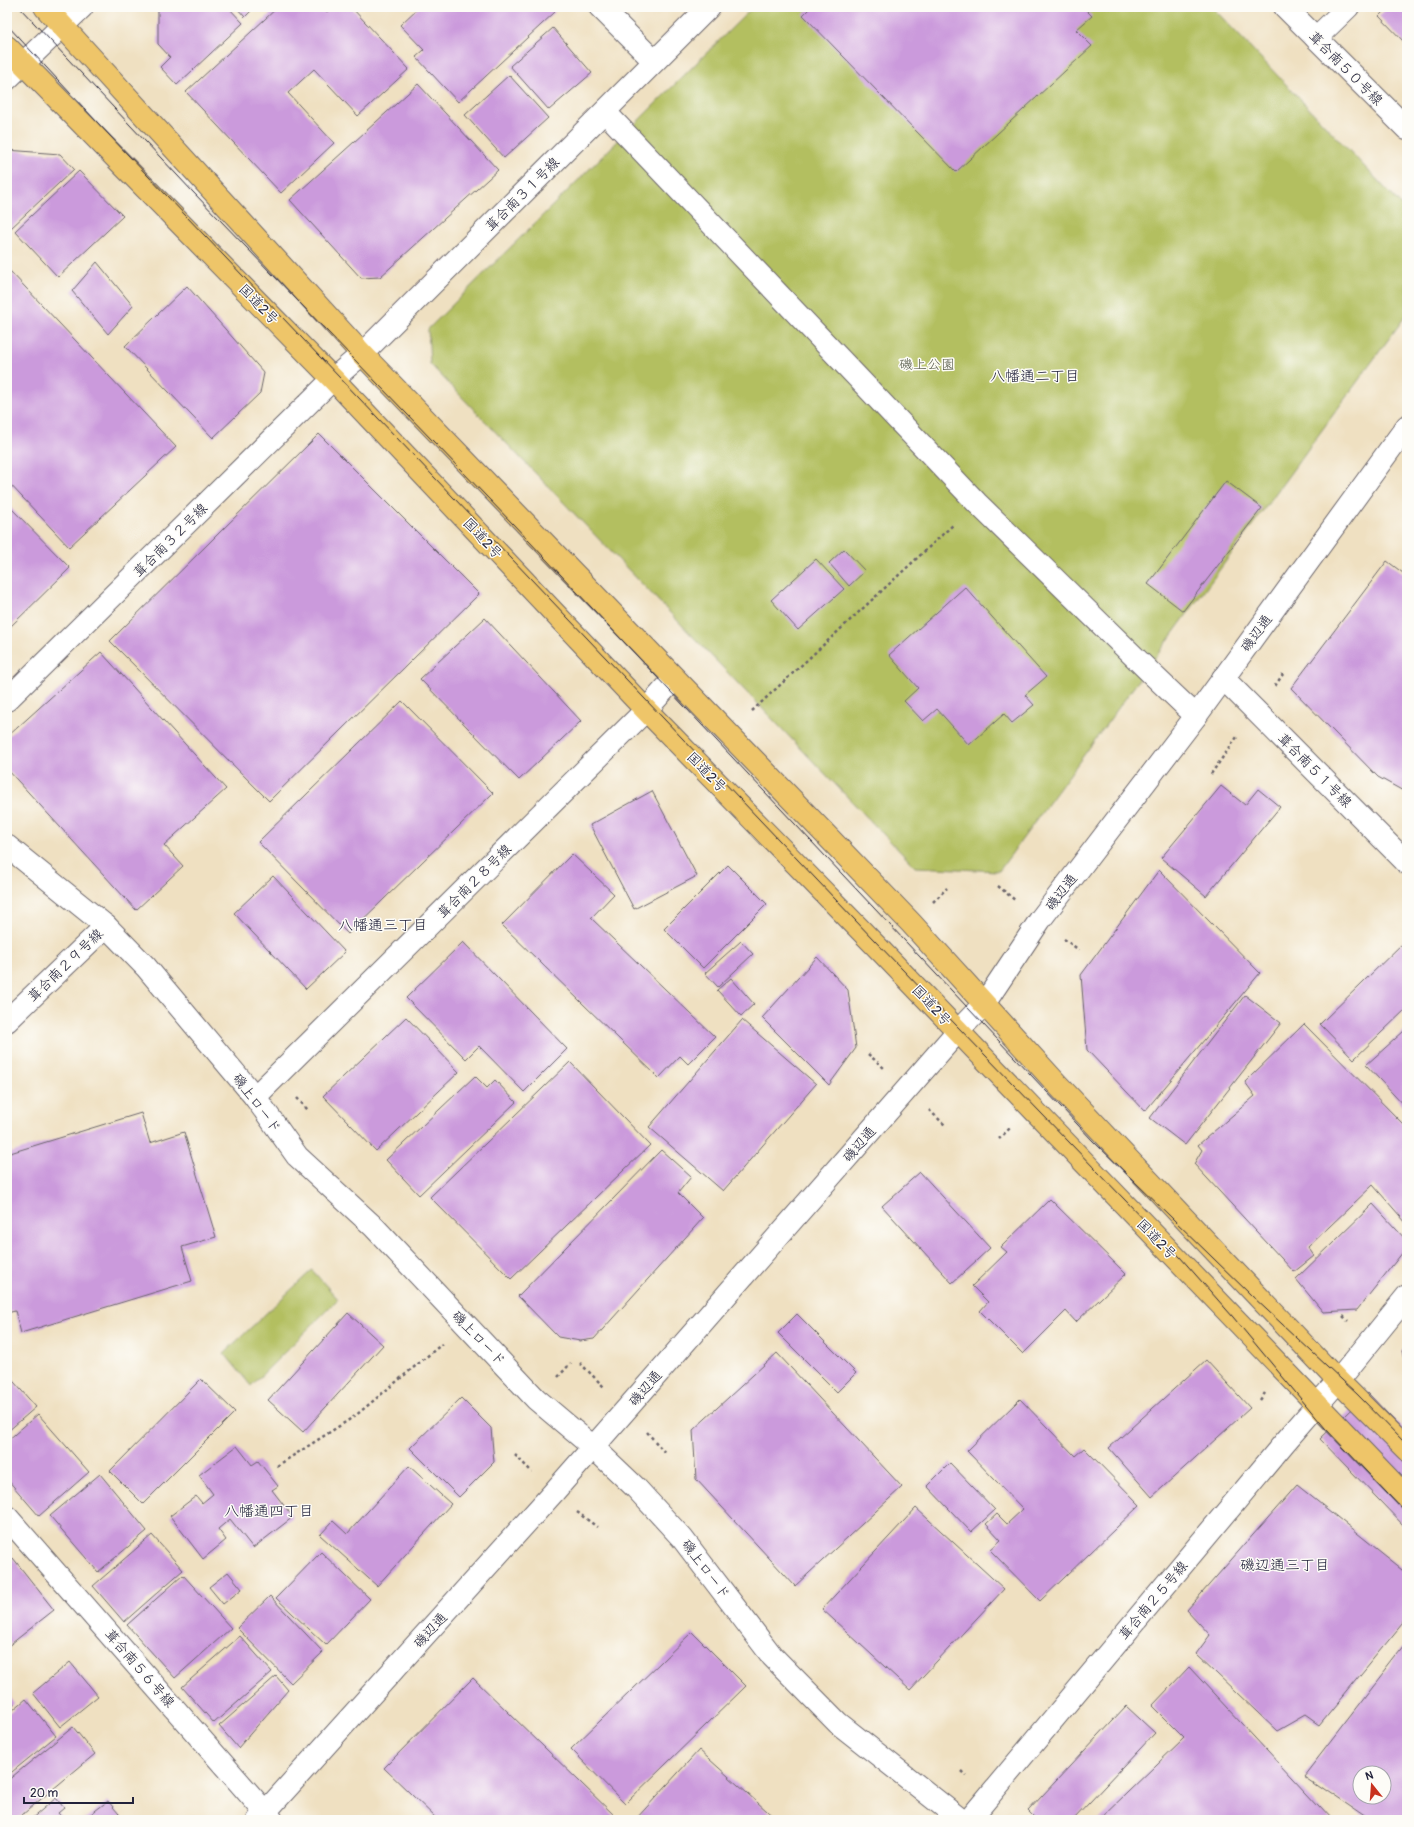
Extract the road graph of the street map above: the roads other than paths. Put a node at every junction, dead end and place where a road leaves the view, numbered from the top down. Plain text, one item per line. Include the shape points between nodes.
1 (45, 7) edge
2 (82, 7) edge
3 (600, 7) edge
4 (709, 7) edge
5 (1285, 7) edge
6 (1348, 7) edge
7 (63, 26) junction
8 (1316, 38) junction
9 (7, 47) edge
10 (654, 61) junction
11 (24, 64) junction
12 (7, 79) edge
13 (604, 112) junction
14 (1407, 129) edge
15 (362, 354) junction
16 (333, 379) junction
17 (1407, 426) edge
18 (1223, 678) junction
19 (674, 679) junction
20 (7, 700) edge
21 (646, 710) junction
22 (1196, 716) junction
23 (7, 846) edge
24 (1407, 863) edge
25 (106, 926) junction
26 (984, 1004) junction
27 (7, 1021) edge
28 (957, 1032) junction
29 (254, 1097) junction
30 (1407, 1296) edge
31 (1338, 1381) junction
32 (1317, 1404) junction
33 (593, 1447) junction
34 (1407, 1450) edge
35 (1407, 1498) edge
36 (7, 1517) edge
37 (266, 1817) edge
38 (961, 1820) edge
39 (969, 1820) edge

1 - 7 highway
2 - 7 street
3 - 10 street
4 - 10 street, 葺合南３１号線
5 - 8 street, 葺合南５０号線
6 - 8 street
7 - 11 street
7 - 15 highway
8 - 14 street, 葺合南５０号線
9 - 11 highway, 国道2号
10 - 13 street, 葺合南３１号線
11 - 12 street
11 - 16 highway, 国道2号
13 - 15 street, 葺合南３１号線
13 - 22 street via 977,503
15 - 16 street, 葺合南３１号線
15 - 19 highway
16 - 20 street, 葺合南３２号線
16 - 21 highway, 国道2号
17 - 18 street, 磯辺通
18 - 22 street, 磯辺通
18 - 24 street, 葺合南５１号線
19 - 21 street, 葺合南２８号線
19 - 26 highway via 911,923
21 - 28 highway, 国道2号
21 - 29 street, 葺合南２８号線
22 - 26 street, 磯辺通 via 1040,920
23 - 25 street, 磯上ロード
25 - 27 street, 葺合南２９号線
25 - 29 street, 磯上ロード via 146,968
26 - 28 street, 磯辺通
26 - 31 highway
28 - 32 highway, 国道2号
28 - 33 street, 磯辺通
29 - 33 street, 磯上ロード via 297,1156 374,1227 536,1398
30 - 31 street, 葺合南２５号線
31 - 32 street, 葺合南２５号線
31 - 34 highway
32 - 35 highway, 国道2号
32 - 39 street, 葺合南２５号線
33 - 37 street, 磯辺通
33 - 38 street, 磯上ロード via 636,1488 682,1538 777,1662 838,1723
36 - 37 street, 葺合南５６号線

